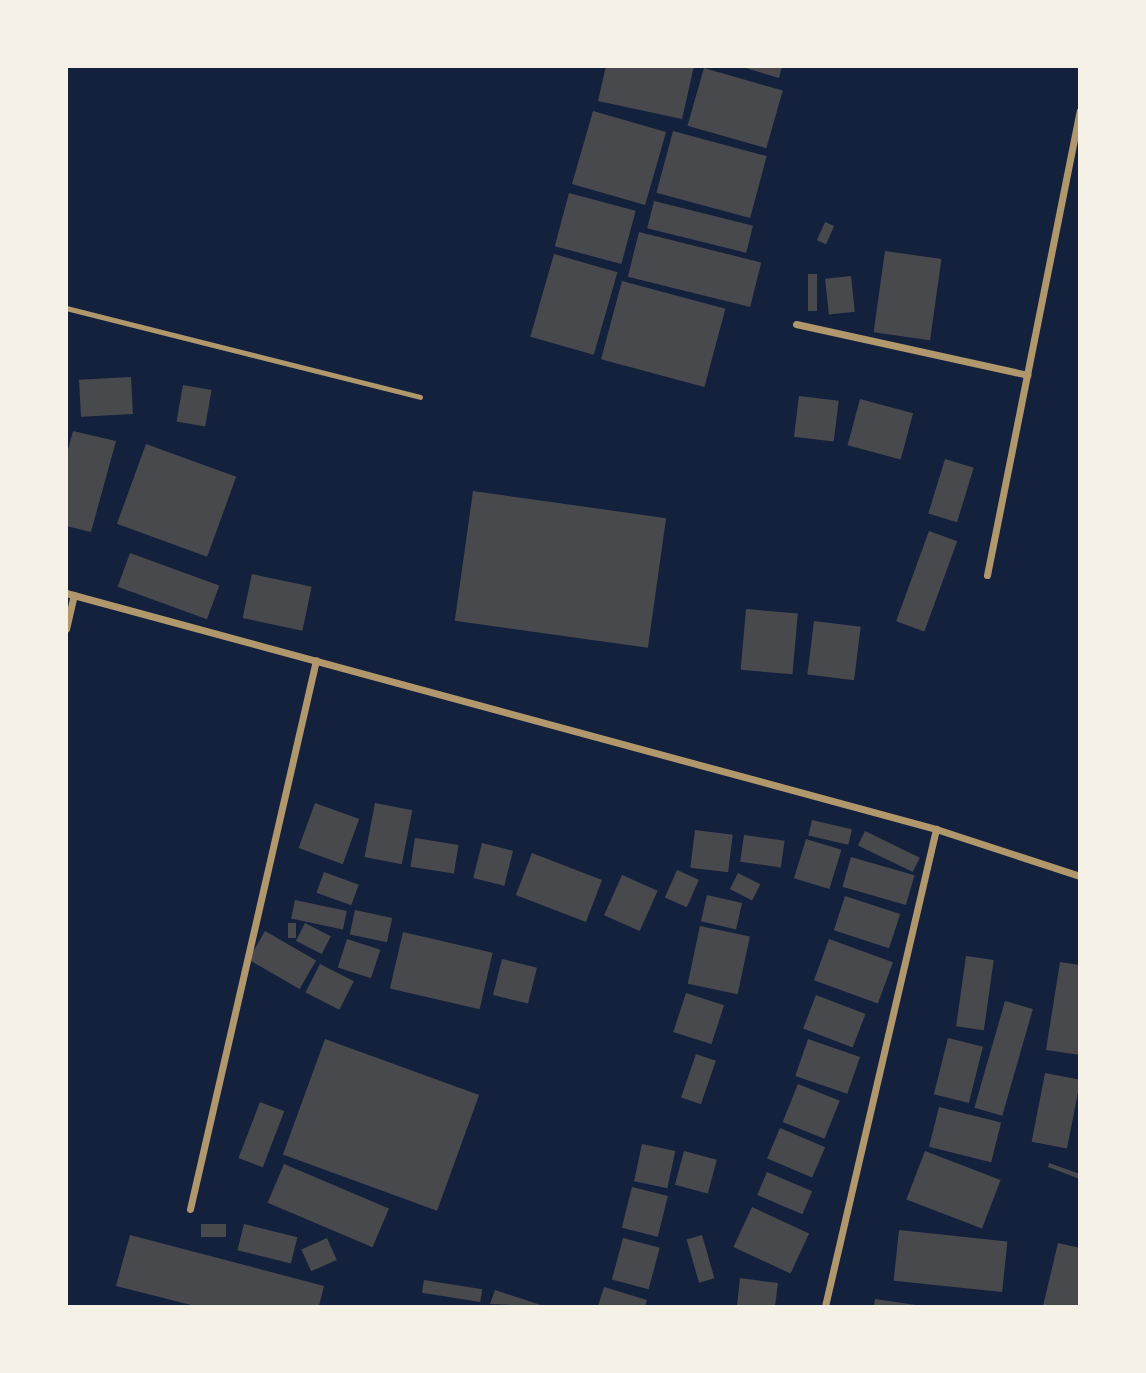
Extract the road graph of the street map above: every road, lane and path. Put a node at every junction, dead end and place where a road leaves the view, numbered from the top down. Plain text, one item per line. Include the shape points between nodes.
1 (1080, 111) edge
2 (66, 308) edge
3 (796, 324) dead end
4 (1027, 375) junction
5 (420, 397) dead end
6 (987, 575) dead end
7 (71, 594) edge
8 (66, 629) edge
9 (316, 660) junction
10 (936, 829) junction
11 (1080, 876) edge
12 (190, 1209) dead end
13 (825, 1307) edge

1 - 4 street
2 - 5 lane
3 - 4 street
4 - 6 street
7 - 8 street
7 - 9 street
9 - 10 street
9 - 12 street
10 - 11 street
10 - 13 street

